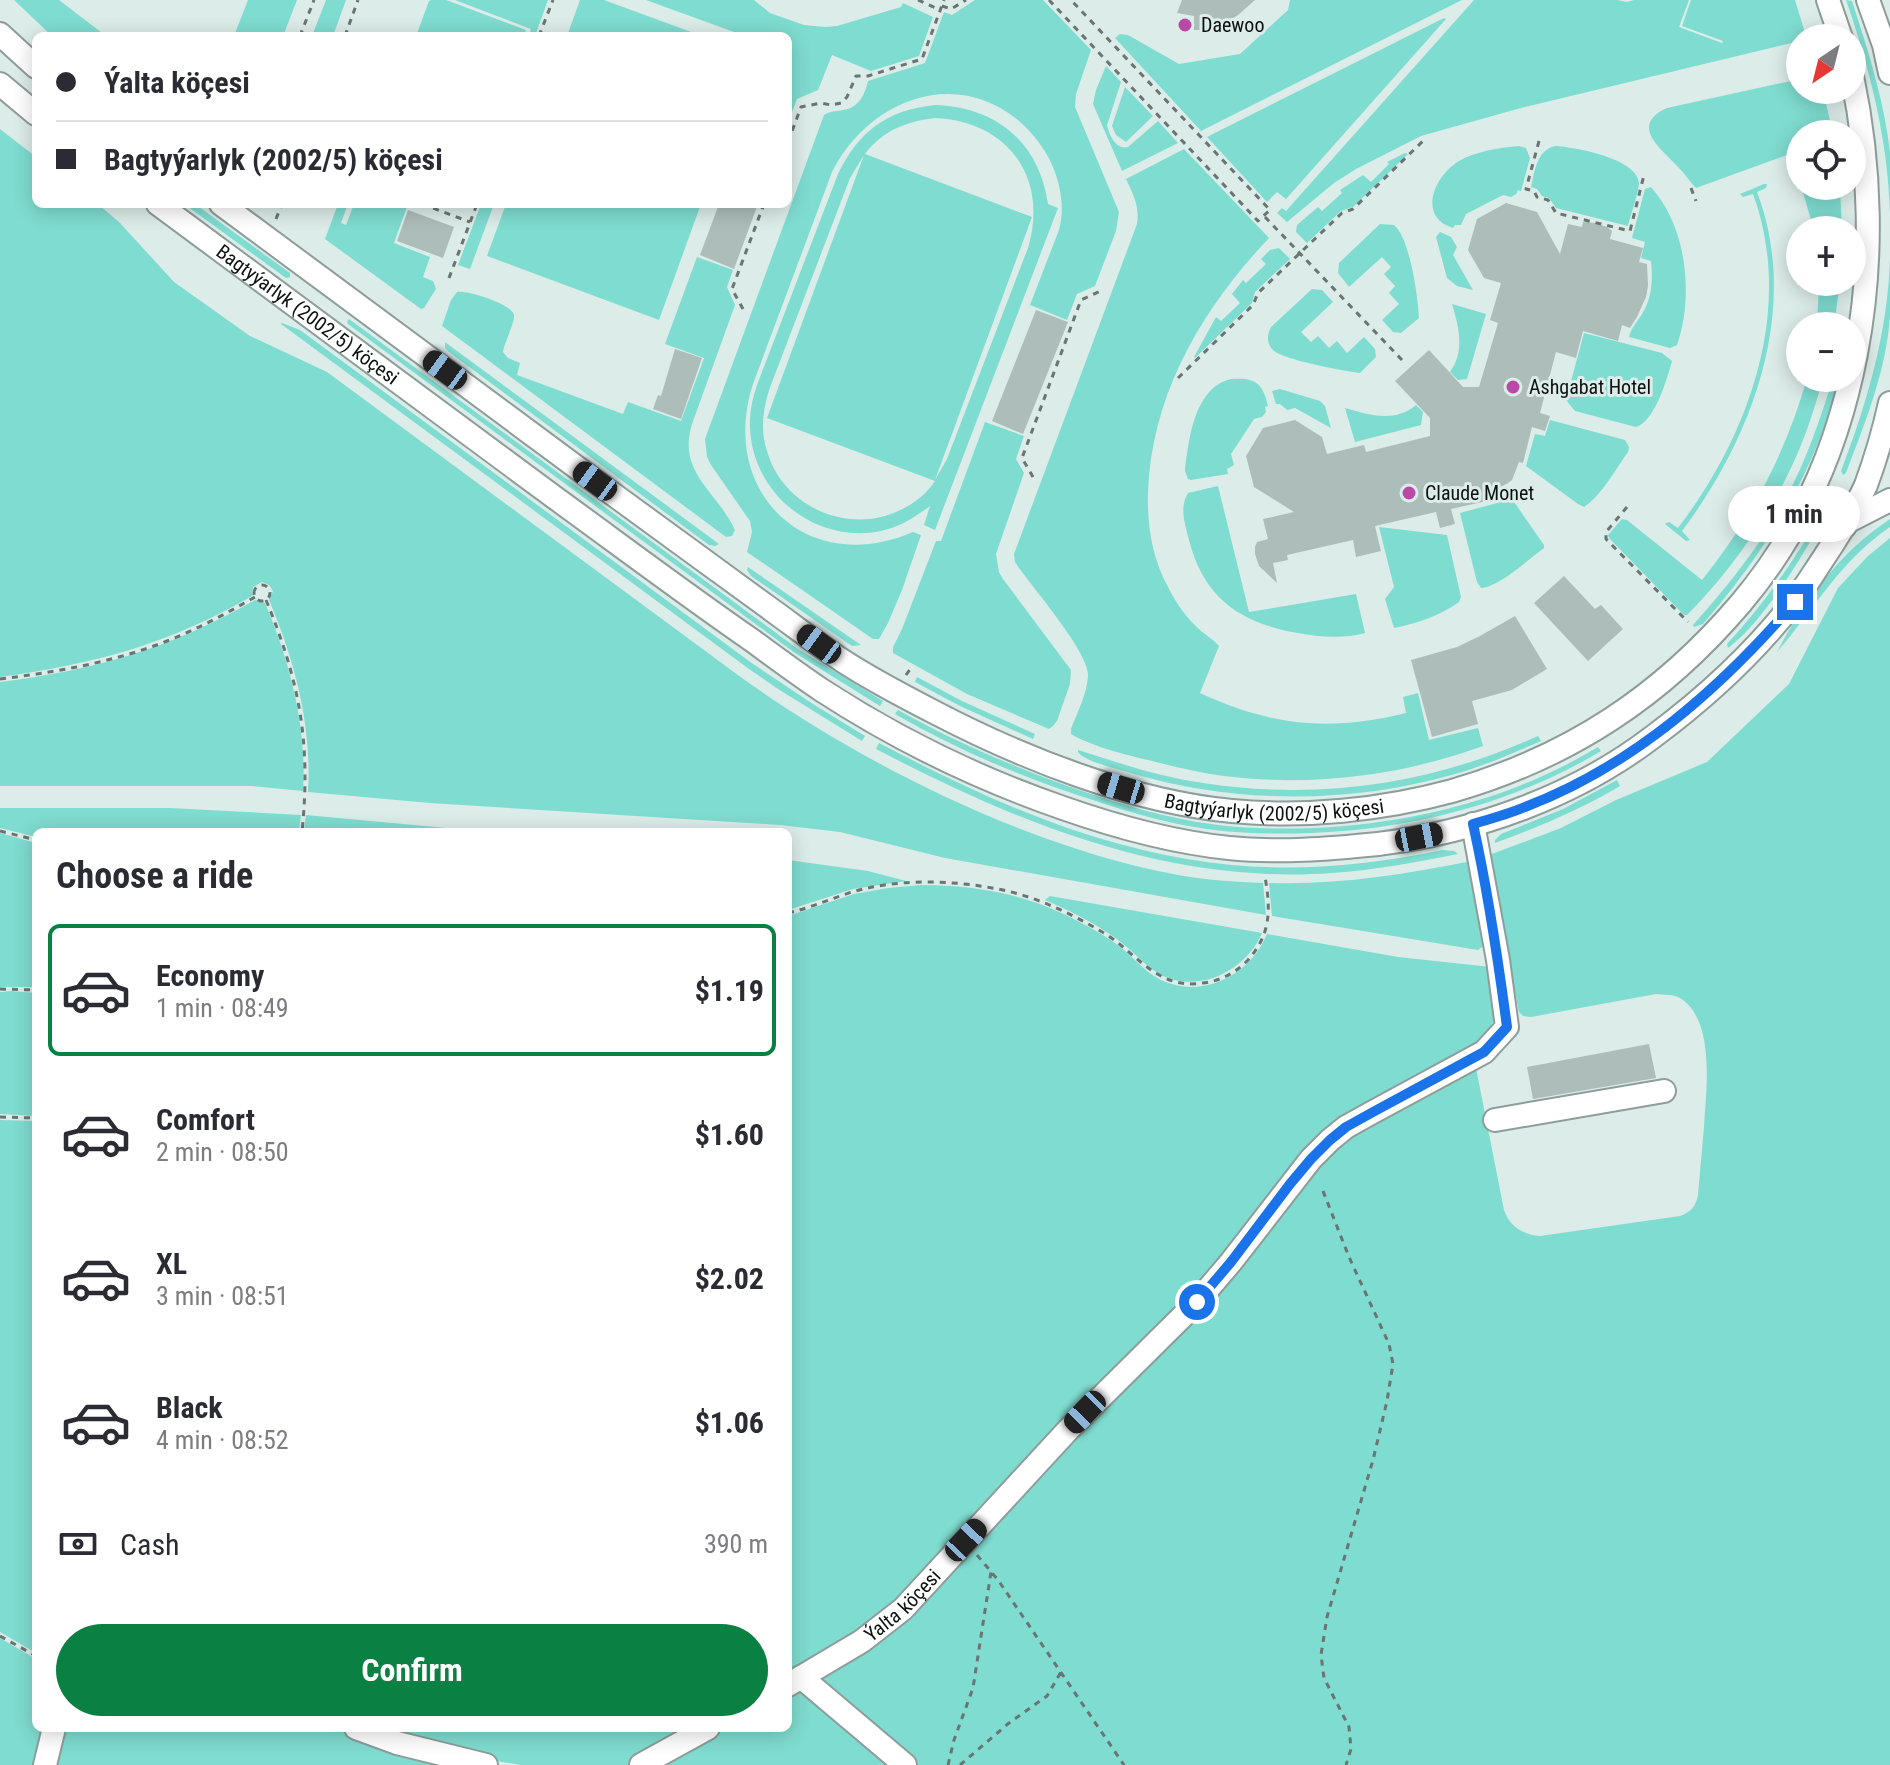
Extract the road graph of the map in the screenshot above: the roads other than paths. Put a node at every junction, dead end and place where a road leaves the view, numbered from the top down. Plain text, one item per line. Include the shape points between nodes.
1 (1828, 0) edge
2 (1868, 0) edge
3 (1836, 24) edge
4 (0, 34) edge
5 (32, 63) edge
6 (1890, 73) edge
7 (0, 84) edge
8 (1860, 104) edge
9 (32, 111) edge
10 (163, 208) edge
11 (226, 208) edge
12 (335, 288) junction
13 (312, 318) junction
14 (1890, 403) edge
15 (1810, 500) junction
16 (1890, 500) edge
17 (1846, 524) junction
18 (1699, 649) junction
19 (1681, 666) junction
20 (1724, 676) junction
21 (1706, 694) junction
22 (1473, 824) junction
23 (1664, 1091) dead end
24 (1495, 1120) dead end
25 (795, 1681) edge
26 (53, 1732) edge
27 (367, 1732) edge
28 (701, 1732) edge
29 (45, 1765) edge
30 (486, 1765) edge
31 (641, 1765) edge
32 (905, 1765) edge

1 - 3 street
2 - 6 street
4 - 5 street
7 - 9 street
8 - 15 street, Bagtyýarlyk (2002/5) köçesi via 1874,200 1872,293 1855,381
10 - 13 street, Bagtyýarlyk (2002/5) köçesi
11 - 12 street, Bagtyýarlyk (2002/5) köçesi
12 - 13 street
12 - 19 street, Bagtyýarlyk (2002/5) köçesi via 844,662 1006,747 1140,794 1204,808 1283,813 1353,809 1437,795 1569,746
13 - 22 street, Bagtyýarlyk (2002/5) köçesi via 823,691 993,781 1129,830 1235,848 1355,846
14 - 17 street, Bagtyýarlyk (2002/5) köçesi via 1876,456
15 - 17 street
15 - 18 street, Bagtyýarlyk (2002/5) köçesi via 1759,580
16 - 17 street, Bagtyýarlyk (2002/5) köçesi
17 - 20 street, Bagtyýarlyk (2002/5) köçesi via 1795,602
18 - 19 street, Bagtyýarlyk (2002/5) köçesi
18 - 20 street
19 - 21 street
20 - 21 street, Bagtyýarlyk (2002/5) köçesi
21 - 22 street, Bagtyýarlyk (2002/5) köçesi via 1616,762 1562,791
22 - 25 street, Ýalta köçesi via 1507,1027 1484,1052 1330,1140 1206,1292 1068,1430 903,1609
23 - 24 street
25 - 32 street
26 - 29 street
27 - 30 street
28 - 31 street

